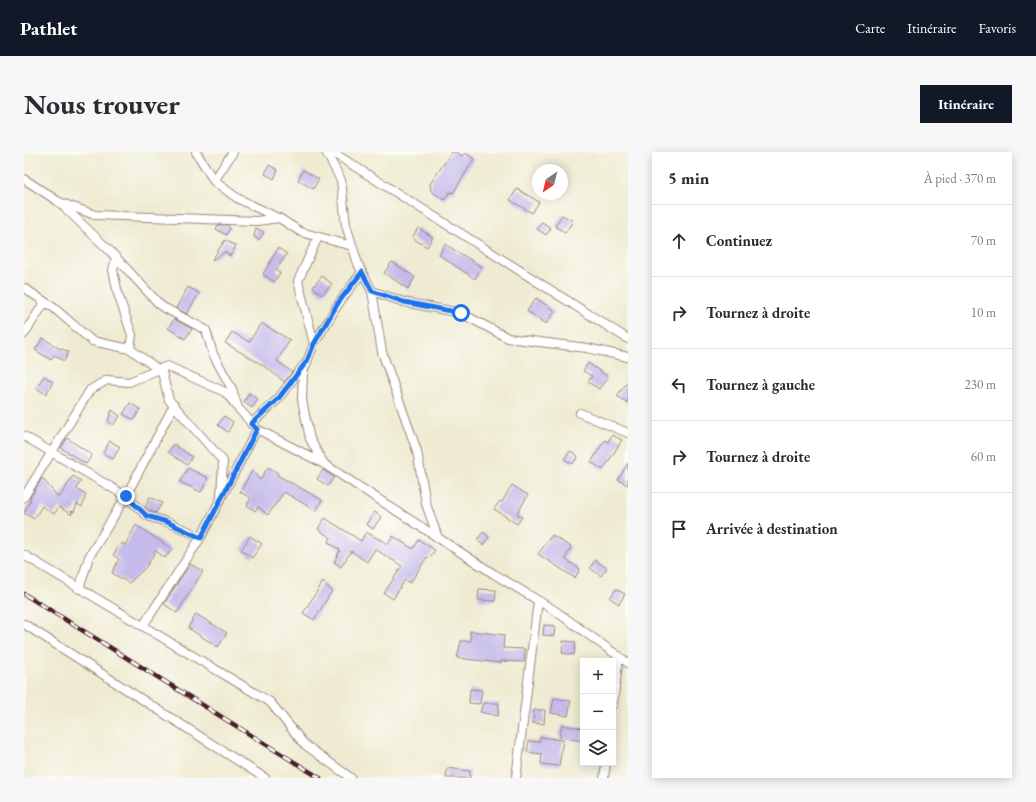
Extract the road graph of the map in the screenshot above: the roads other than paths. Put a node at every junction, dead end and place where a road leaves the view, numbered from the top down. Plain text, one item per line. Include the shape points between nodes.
1 (196, 152) edge
2 (233, 152) edge
3 (326, 152) edge
4 (332, 152) edge
5 (24, 179) edge
6 (214, 181) junction
7 (58, 202) junction
8 (279, 218) junction
9 (318, 237) junction
10 (352, 246) junction
11 (116, 257) junction
12 (362, 272) junction
13 (24, 288) edge
14 (372, 291) junction
15 (45, 302) junction
16 (24, 334) edge
17 (628, 339) edge
18 (313, 340) junction
19 (130, 349) junction
20 (628, 357) edge
21 (307, 361) junction
22 (159, 370) junction
23 (174, 405) junction
24 (238, 408) junction
25 (580, 413) dead end
26 (254, 427) junction
27 (628, 434) edge
28 (24, 436) edge
29 (52, 451) junction
30 (324, 464) junction
31 (222, 495) junction
32 (126, 496) junction
33 (24, 497) edge
34 (201, 538) junction
35 (438, 538) junction
36 (24, 555) edge
37 (79, 589) junction
38 (538, 600) junction
39 (24, 624) edge
40 (143, 626) junction
41 (619, 656) junction
42 (628, 663) edge
43 (614, 694) edge
44 (606, 766) edge
45 (266, 778) edge
46 (351, 778) edge
47 (516, 778) edge
48 (604, 778) edge

1 - 6 street
2 - 6 street
3 - 10 street via 341,180 346,225
4 - 17 street
5 - 7 street
6 - 8 street via 237,198
7 - 8 street via 95,215 257,221
7 - 11 street
8 - 9 street via 302,232
9 - 10 street
9 - 18 street via 298,281
10 - 12 street
11 - 19 street via 113,270 132,335
11 - 24 street via 161,306 206,330 213,354 232,389
12 - 14 street
12 - 18 street
13 - 15 street
14 - 20 street via 404,302 461,313 508,338 587,348
14 - 35 street via 382,352 416,451 426,504
15 - 16 street
15 - 19 street via 92,341
18 - 21 street
19 - 22 street
21 - 26 street
21 - 30 street via 303,372 302,400 310,439
22 - 23 street via 162,372 169,400
22 - 24 street via 167,366 225,392
22 - 29 street via 129,382 107,380 90,390
23 - 31 street via 223,461
23 - 32 street
24 - 26 street
25 - 27 street
26 - 30 street
26 - 31 street
28 - 29 street
29 - 32 street
29 - 33 street
30 - 35 street
31 - 34 street
32 - 34 street via 147,516
32 - 37 street via 89,558
34 - 40 street
35 - 38 street
36 - 37 street
37 - 40 street
38 - 41 street
38 - 47 street
39 - 45 street
40 - 46 street via 270,702 304,744
41 - 42 street
41 - 43 street
44 - 48 street

